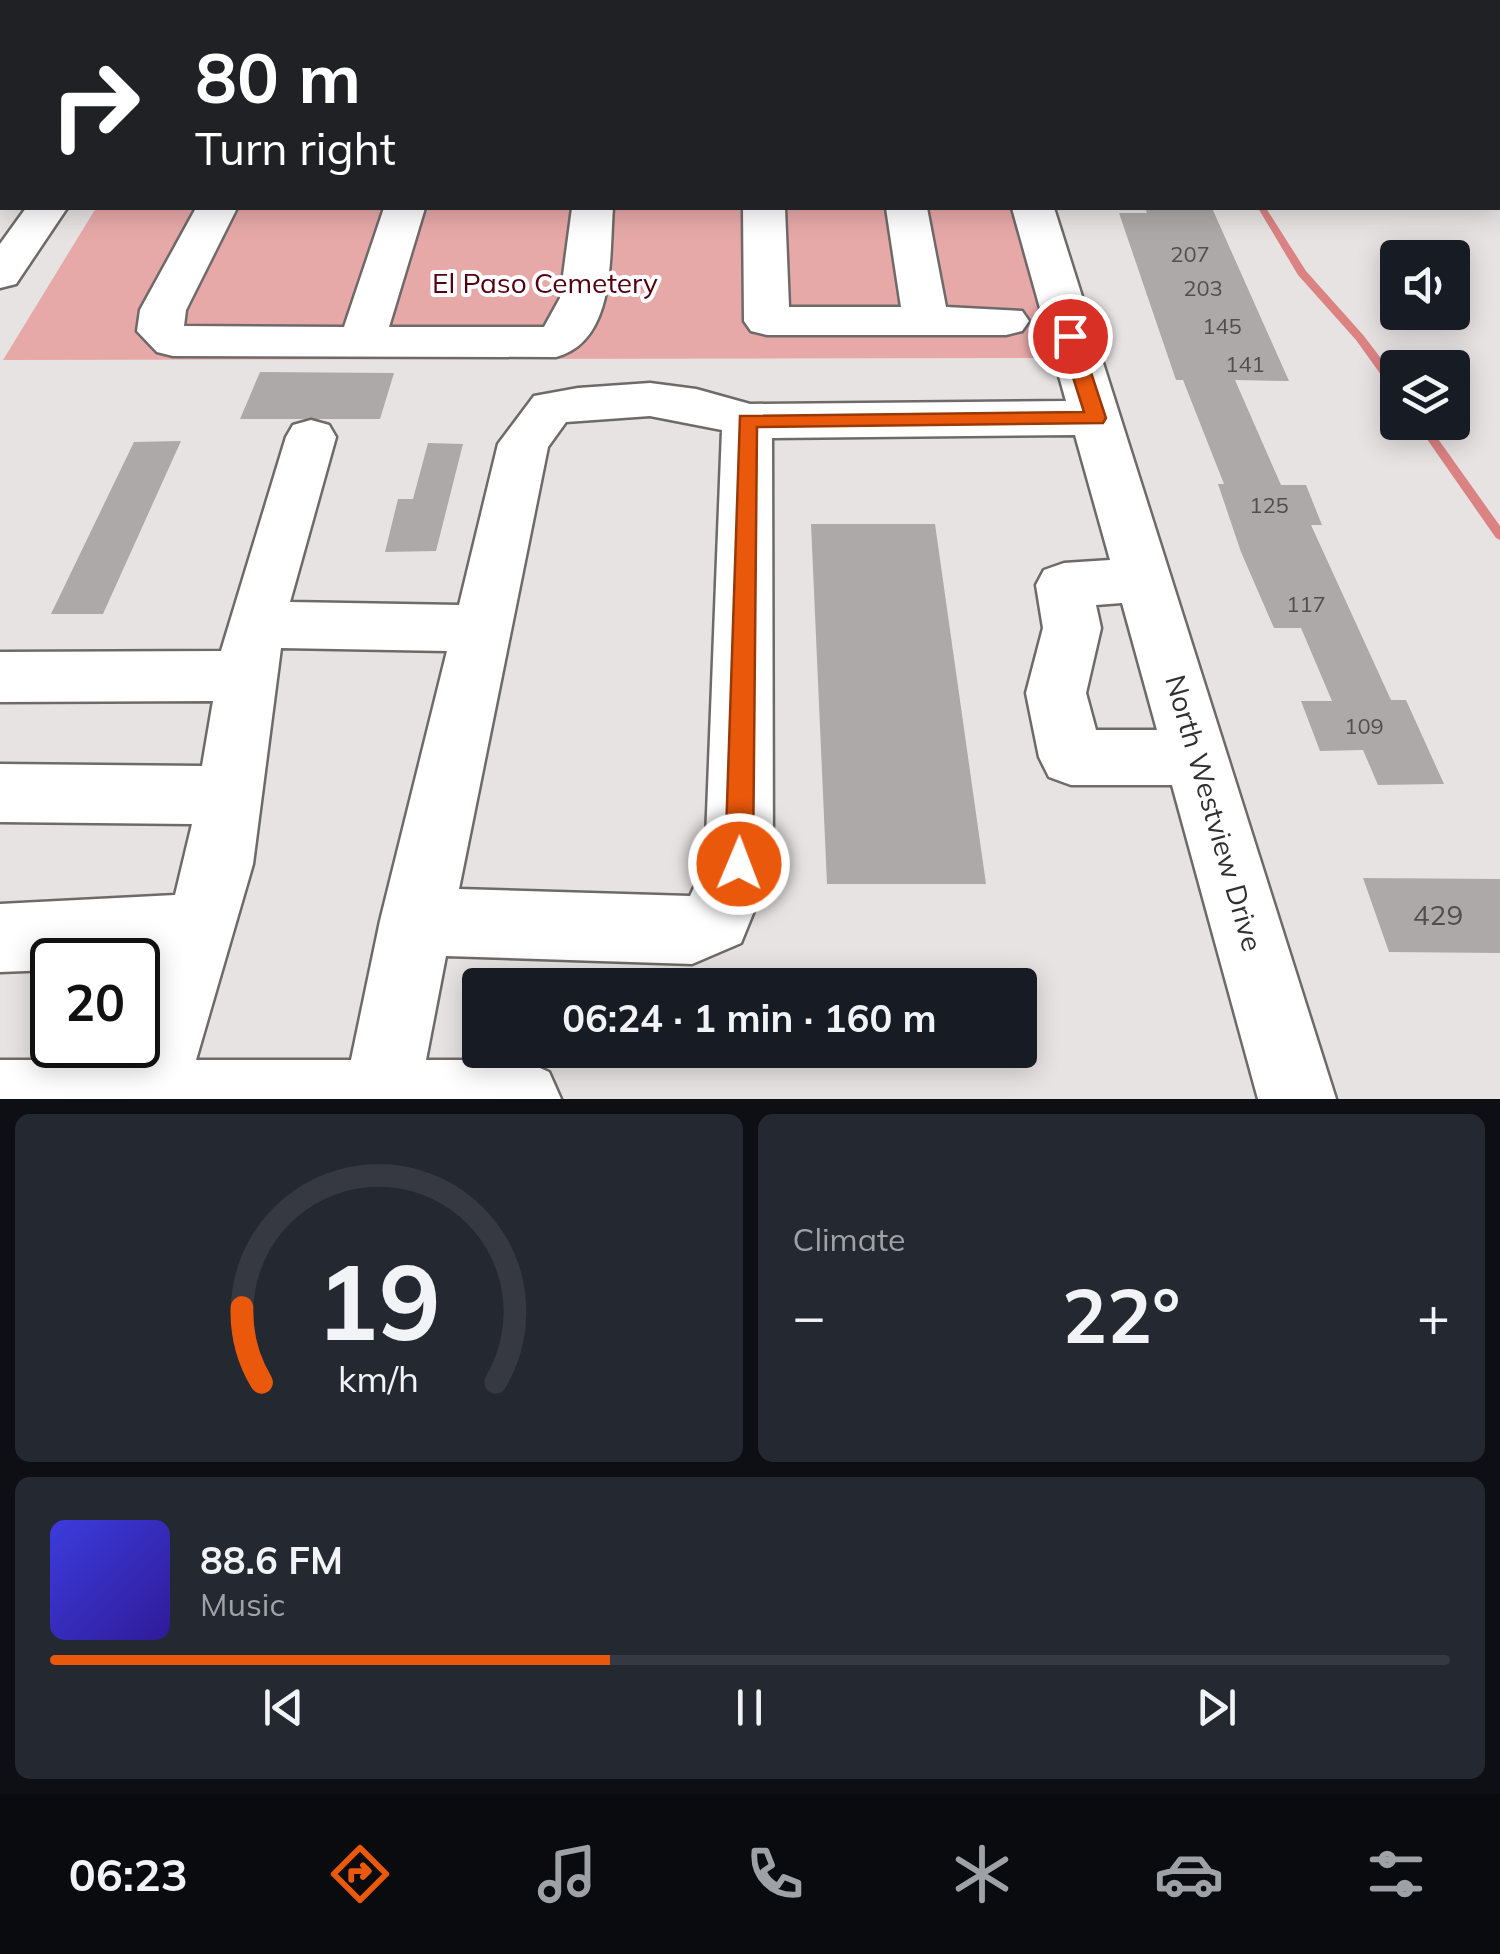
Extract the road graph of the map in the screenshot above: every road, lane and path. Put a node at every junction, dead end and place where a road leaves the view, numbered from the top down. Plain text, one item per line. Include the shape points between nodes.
1 (45, 210) edge
2 (215, 210) edge
3 (403, 210) edge
4 (592, 210) edge
5 (764, 210) edge
6 (907, 210) edge
7 (1034, 210) edge
8 (0, 275) edge
9 (1006, 320) dead end
10 (926, 321) junction
11 (361, 344) junction
12 (1096, 418) junction
13 (747, 420) junction
14 (311, 437) dead end
15 (1138, 554) junction
16 (483, 629) junction
17 (251, 650) junction
18 (0, 677) edge
19 (1198, 758) junction
20 (0, 793) edge
21 (229, 795) junction
22 (415, 921) junction
23 (198, 928) junction
24 (0, 938) edge
25 (0, 1098) edge
26 (146, 1098) edge
27 (381, 1098) edge
28 (522, 1099) edge
29 (1297, 1099) edge

1 - 8 street
2 - 11 street via 164,310 160,331 172,341 204,344
3 - 11 street
4 - 11 street via 580,312 556,342
5 - 10 street via 767,321
6 - 10 street
7 - 12 street, North Westview Drive
9 - 10 street
12 - 13 street
12 - 15 street, North Westview Drive
13 - 16 street via 696,402 620,398 551,408 523,444
13 - 22 street via 739,864 716,919 692,930
14 - 17 street
15 - 19 street, North Westview Drive
15 - 19 street via 1064,586 1072,628 1056,694 1070,757
16 - 17 street
16 - 22 street
17 - 18 street
17 - 21 street
19 - 29 street, North Westview Drive
20 - 21 street
21 - 23 street via 219,864
22 - 27 street
23 - 24 street
23 - 26 street
25 - 26 street
26 - 27 street
27 - 28 street

